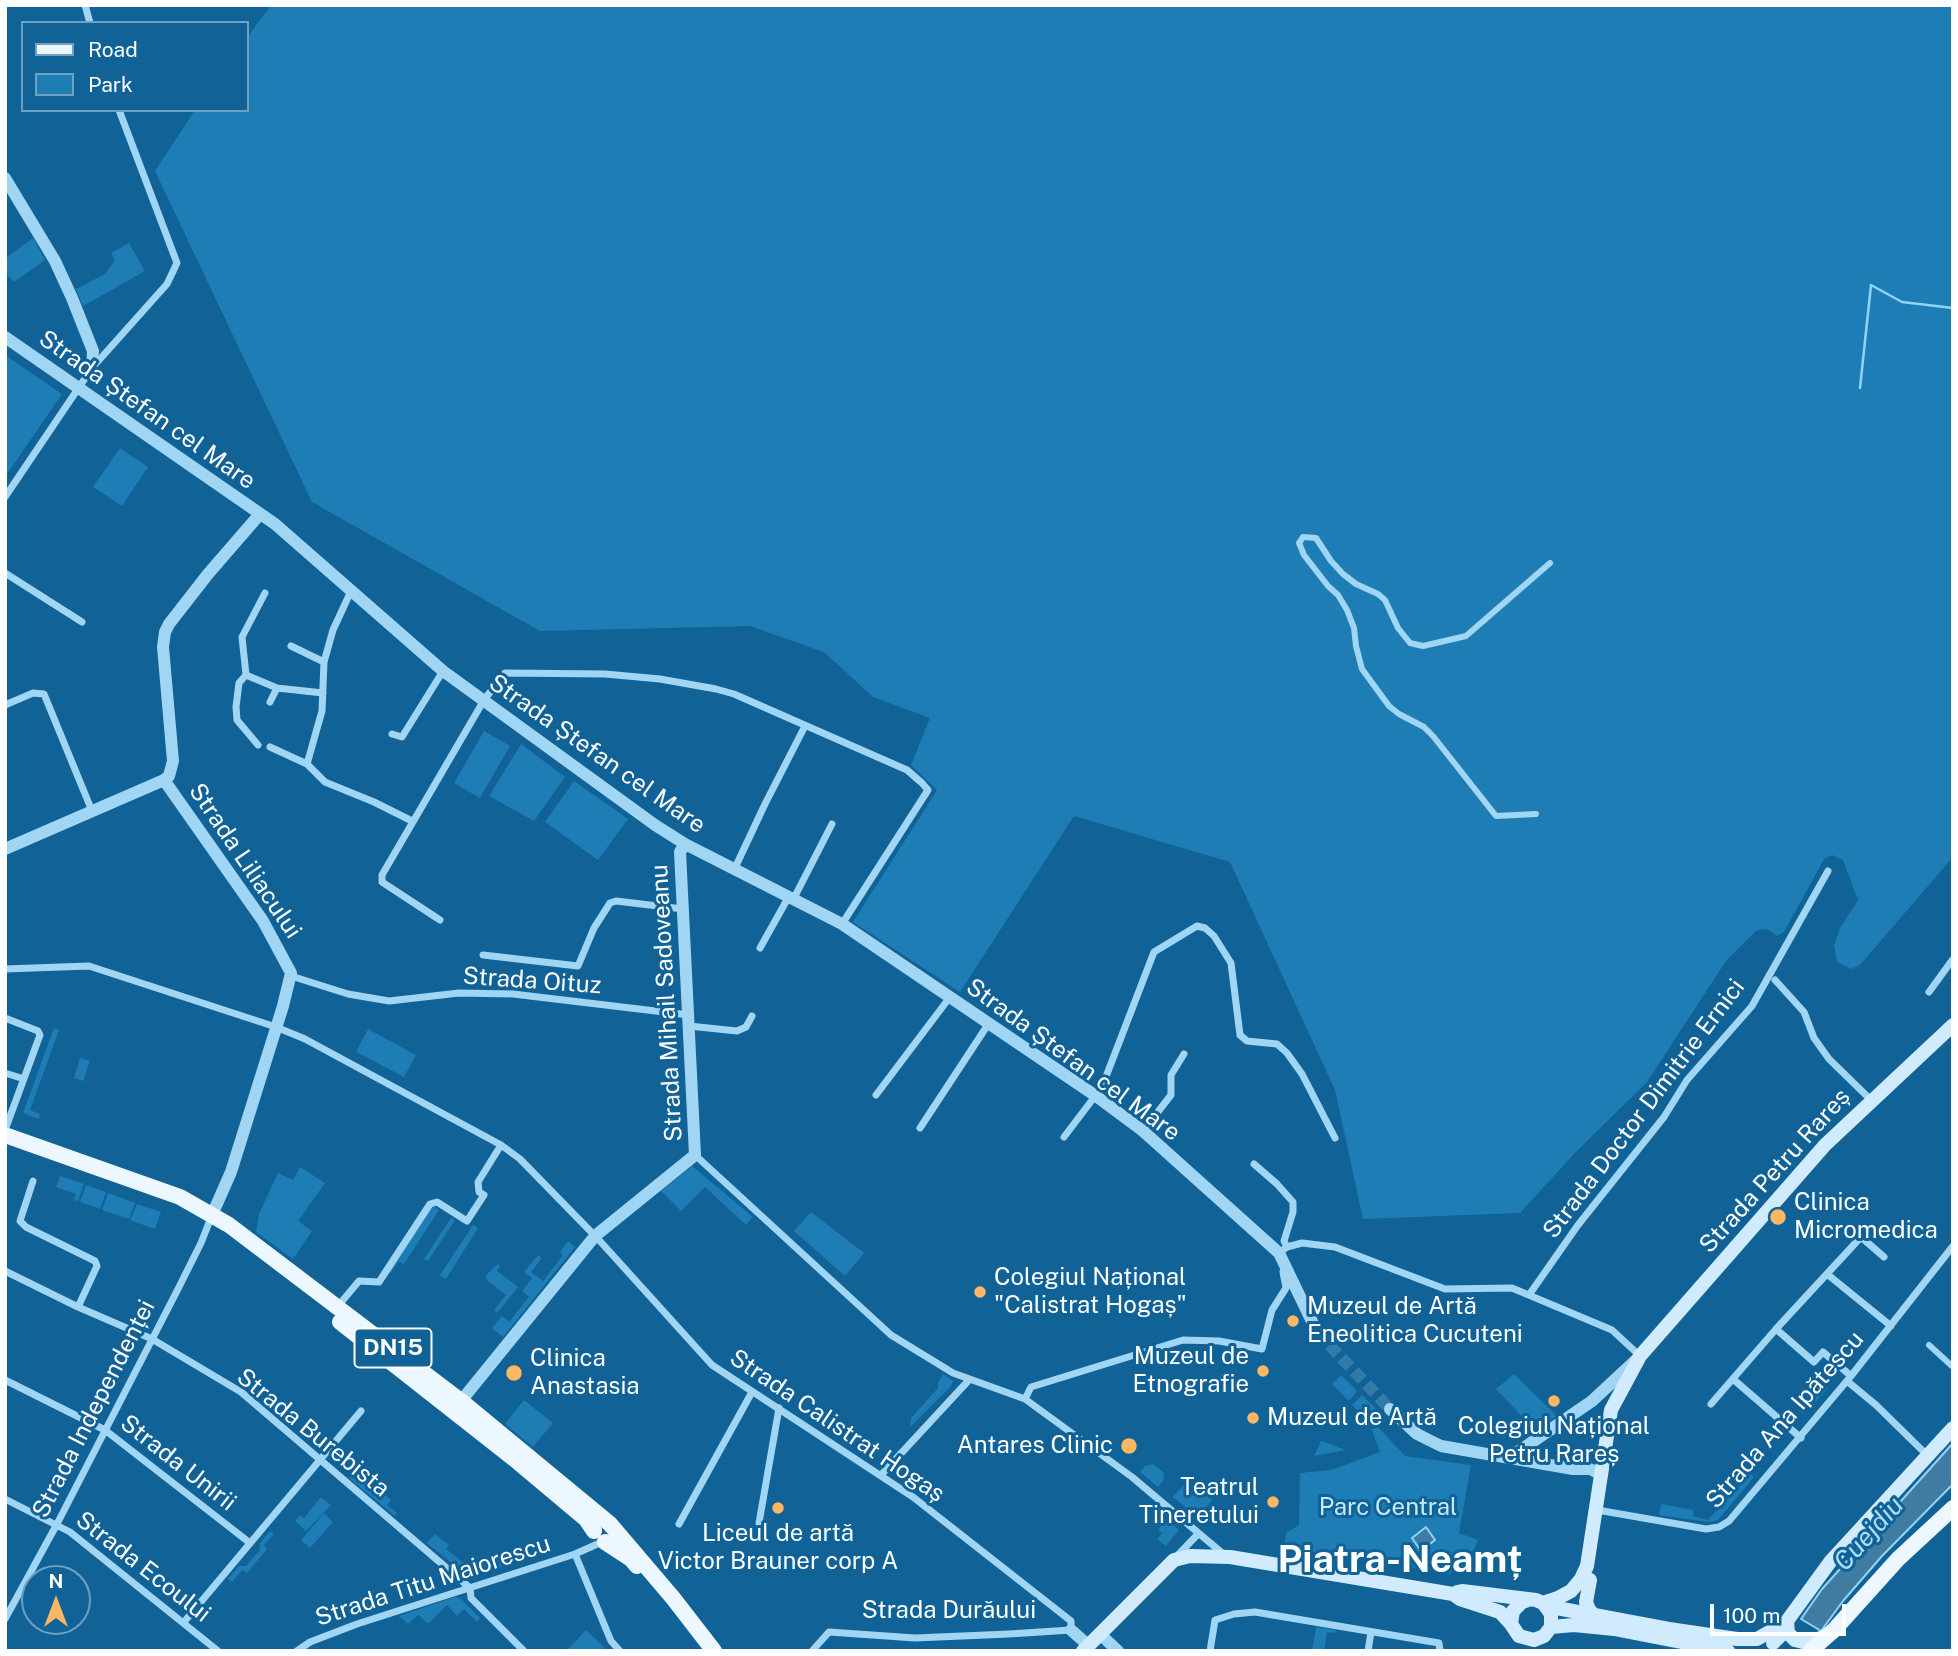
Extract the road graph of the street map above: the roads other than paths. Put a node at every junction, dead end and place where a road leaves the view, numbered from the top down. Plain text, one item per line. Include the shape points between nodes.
1 (120, 112) edge
2 (5, 178) edge
3 (5, 337) edge
4 (92, 368) junction
5 (79, 387) junction
6 (5, 497) edge
7 (260, 514) junction
8 (1550, 562) dead end
9 (5, 573) edge
10 (351, 591) junction
11 (265, 593) dead end
12 (82, 622) dead end
13 (291, 646) dead end
14 (324, 662) junction
15 (443, 671) junction
16 (246, 675) junction
17 (277, 688) junction
18 (323, 693) junction
19 (484, 700) junction
20 (270, 702) dead end
21 (5, 705) edge
22 (805, 726) junction
23 (392, 734) dead end
24 (258, 745) dead end
25 (270, 747) dead end
26 (307, 764) junction
27 (164, 780) junction
28 (92, 811) junction
29 (1536, 814) dead end
30 (412, 821) junction
31 (832, 824) dead end
32 (685, 844) junction
33 (5, 849) edge
34 (734, 870) junction
35 (1828, 871) dead end
36 (790, 899) junction
37 (683, 909) junction
38 (440, 919) dead end
39 (842, 924) junction
40 (760, 948) dead end
41 (482, 955) dead end
42 (1953, 959) edge
43 (5, 969) edge
44 (291, 976) junction
45 (1775, 980) dead end
46 (1929, 992) dead end
47 (950, 997) junction
48 (752, 1016) dead end
49 (5, 1018) edge
50 (689, 1021) junction
51 (989, 1023) junction
52 (1953, 1025) edge
53 (276, 1027) junction
54 (1184, 1054) dead end
55 (5, 1073) edge
56 (24, 1079) junction
57 (876, 1095) dead end
58 (1096, 1096) junction
59 (1871, 1100) junction
60 (920, 1128) dead end
61 (5, 1130) edge
62 (1143, 1131) junction
63 (5, 1135) edge
64 (1064, 1137) dead end
65 (1335, 1138) dead end
66 (5, 1143) edge
67 (501, 1145) junction
68 (695, 1155) junction
69 (1254, 1164) dead end
70 (33, 1181) dead end
71 (210, 1219) junction
72 (595, 1236) junction
73 (1953, 1245) edge
74 (1283, 1253) junction
75 (1884, 1257) dead end
76 (5, 1271) edge
77 (1827, 1274) junction
78 (1529, 1295) junction
79 (338, 1306) junction
80 (78, 1307) junction
81 (1891, 1326) junction
82 (1776, 1329) junction
83 (1317, 1332) tunnel mouth
84 (152, 1339) junction
85 (1929, 1345) dead end
86 (1640, 1356) junction
87 (1953, 1367) edge
88 (1849, 1378) junction
89 (1733, 1379) junction
90 (5, 1380) edge
91 (969, 1380) junction
92 (752, 1392) junction
93 (1025, 1399) junction
94 (461, 1401) junction
95 (1711, 1404) dead end
96 (779, 1408) junction
97 (1390, 1409) tunnel mouth
98 (361, 1410) dead end
99 (1953, 1428) edge
100 (105, 1430) junction
101 (1801, 1438) junction
102 (1927, 1455) junction
103 (1509, 1458) junction
104 (320, 1460) junction
105 (1573, 1469) junction
106 (881, 1475) junction
107 (1597, 1477) junction
108 (5, 1499) edge
109 (1953, 1508) edge
110 (1603, 1511) junction
111 (759, 1523) dead end
112 (57, 1524) junction
113 (679, 1524) dead end
114 (603, 1534) junction
115 (1198, 1534) junction
116 (250, 1543) junction
117 (575, 1555) junction
118 (1223, 1557) junction
119 (1174, 1560) junction
120 (1590, 1580) junction
121 (470, 1588) junction
122 (1453, 1594) junction
123 (1565, 1609) junction
124 (1544, 1611) junction
125 (1595, 1616) junction
126 (5, 1619) edge
127 (1787, 1621) junction
128 (184, 1622) junction
129 (1071, 1630) junction
130 (1834, 1630) junction
131 (1370, 1632) junction
132 (1100, 1634) junction
133 (1515, 1637) edge
134 (1538, 1645) edge
135 (1754, 1645) edge
136 (1773, 1647) edge
137 (1086, 1648) edge
138 (1440, 1648) edge
139 (1810, 1650) edge
140 (218, 1651) edge
141 (297, 1651) edge
142 (524, 1651) edge
143 (620, 1651) edge
144 (707, 1651) edge
145 (714, 1651) edge
146 (812, 1651) edge
147 (1118, 1651) edge
148 (1210, 1651) edge
149 (1368, 1651) edge
150 (1728, 1651) edge
151 (1824, 1651) edge

1 - 4 street via 177,263 167,284
2 - 4 street via 50,251 72,298 93,351
3 - 5 street, Strada Ștefan cel Mare
4 - 5 street
5 - 6 street
5 - 7 street, Strada Ștefan cel Mare
7 - 10 street, Strada Ștefan cel Mare
7 - 27 street, Strada Liliacului via 165,632 173,761 172,772
8 - 29 street via 1466,636 1423,646 1409,643 1385,600 1343,574 1315,538 1303,537 1299,543 1347,610 1363,669 1389,706 1433,736 1496,816
9 - 12 street
10 - 14 street
10 - 15 street, Strada Ștefan cel Mare
11 - 16 street via 242,637
13 - 14 street
14 - 18 street
15 - 19 street, Strada Ștefan cel Mare
15 - 23 street via 402,737
16 - 17 street
16 - 24 street via 239,683 236,717
17 - 18 street
17 - 20 street
18 - 26 street
19 - 22 street via 505,673 605,674 716,689
19 - 30 street
19 - 32 street, Strada Ștefan cel Mare
21 - 28 street via 33,693 44,694
22 - 34 street
22 - 39 street via 907,770 928,790
25 - 26 street
26 - 30 street via 325,782
27 - 28 street
27 - 44 street, Strada Liliacului via 269,931
28 - 33 street
30 - 38 street via 382,882
31 - 36 street
32 - 34 street, Strada Ștefan cel Mare
32 - 37 street, Strada Mihail Sadoveanu via 680,852
34 - 36 street, Strada Ștefan cel Mare
35 - 78 street, Strada Doctor Dimitrie Ernici via 1752,1006 1687,1080
36 - 39 street, Strada Ștefan cel Mare
36 - 40 street
37 - 41 street via 610,903 578,966
37 - 50 street, Strada Mihail Sadoveanu
39 - 47 street, Strada Ștefan cel Mare
42 - 46 street
43 - 53 street, Strada Calistrat Hogaș via 89,966
44 - 50 street, Strada Oituz via 389,1001 459,993 513,994
44 - 53 street, Strada Liliacului
45 - 59 street via 1804,1012 1823,1052
47 - 51 street, Strada Ștefan cel Mare
47 - 57 street
48 - 50 street, Strada Oituz via 746,1027 737,1031
49 - 56 street via 40,1035
50 - 68 street, Strada Mihail Sadoveanu
51 - 58 street, Strada Ștefan cel Mare
51 - 60 street
52 - 59 main road, Strada Petru Rareș
53 - 67 street, Strada Calistrat Hogaș
53 - 71 street, Strada Liliacului via 230,1172
54 - 62 street via 1171,1075 1171,1095
55 - 56 street
56 - 61 street
58 - 62 street, Strada Ștefan cel Mare
58 - 64 street
58 - 65 street via 1154,952 1197,926 1214,936 1231,963 1240,1035 1247,1041 1277,1044 1287,1053
59 - 86 main road, Strada Petru Rareș via 1825,1145
62 - 74 street, Strada Ștefan cel Mare
63 - 71 main road, DN15 via 180,1197
66 - 71 main road, DN15
67 - 72 street, Strada Calistrat Hogaș
67 - 79 street via 478,1182 484,1195 467,1221 437,1202 430,1204 379,1282 359,1281
68 - 72 street, Strada Mihail Sadoveanu
68 - 91 street via 891,1335
69 - 74 street via 1293,1202
70 - 80 street via 20,1221 97,1266
71 - 79 main road, DN15
71 - 84 street, Strada Independenței
71 - 114 main road, DN15
72 - 92 street, Strada Calistrat Hogaș via 712,1365
72 - 94 street, Strada Mihail Sadoveanu
73 - 81 street, Strada Ana Ipătescu
74 - 78 street via 1310,1243 1335,1247 1445,1289 1500,1287
74 - 83 street, Strada Ștefan cel Mare
74 - 93 street via 1286,1288 1272,1310 1262,1349 1183,1340 1031,1387
75 - 77 street via 1861,1237
76 - 80 street, Strada Burebista
77 - 81 street
77 - 82 street
78 - 86 street via 1612,1330
79 - 94 main road, DN15
80 - 84 street, Strada Burebista
81 - 88 street, Strada Ana Ipătescu
82 - 88 street via 1814,1362 1822,1352
82 - 89 street
84 - 100 street, Strada Independenței
84 - 104 street, Strada Burebista via 241,1392
85 - 87 street
86 - 103 street, Strada Petru Rareș via 1592,1401
86 - 107 main road, Strada Petru Rareș via 1611,1410
88 - 101 street, Strada Ana Ipătescu
88 - 102 street
89 - 95 street
89 - 101 street
90 - 100 street, Strada Unirii
91 - 93 street
91 - 106 street
92 - 96 street, Strada Calistrat Hogaș
92 - 113 street
93 - 115 street via 1132,1477
94 - 114 main road, DN15
96 - 106 street, Strada Calistrat Hogaș
96 - 111 street
97 - 103 street via 1417,1434 1441,1446
98 - 104 street
99 - 102 main road
100 - 112 street, Strada Independenței
100 - 116 street, Strada Unirii
101 - 110 street, Strada Ana Ipătescu via 1719,1527 1706,1529
102 - 127 main road via 1830,1562
103 - 105 street
104 - 116 street
104 - 121 street, Strada Burebista
105 - 107 street
105 - 107 street
106 - 129 street, Strada Calistrat Hogaș via 1071,1621
107 - 110 main road, Strada Petru Rareș via 1606,1482
107 - 124 main road, Strada Petru Rareș via 1585,1570 1571,1591
108 - 112 street, Strada Ecoului
109 - 130 main road via 1898,1559
110 - 120 main road, Strada Petru Rareș
112 - 126 street, Strada Independenței
112 - 128 street, Strada Ecoului
114 - 117 street, Strada Titu Maiorescu
114 - 144 main road, DN15 via 631,1559
114 - 145 main road, DN15 via 638,1554
115 - 118 street
115 - 119 street
116 - 128 street
117 - 121 street, Strada Titu Maiorescu
117 - 143 street via 611,1641
118 - 119 main road
118 - 122 main road
119 - 132 main road
120 - 123 main road, Strada Petru Rareș
120 - 125 main road via 1586,1602
121 - 141 street, Strada Titu Maiorescu via 357,1624
121 - 142 street, Strada Burebista via 471,1598
122 - 124 main road via 1462,1591
122 - 133 main road via 1500,1612
123 - 124 main road, Strada Petru Rareș
123 - 125 main road
124 - 133 main road via 1522,1602 1513,1611
124 - 134 main road
124 - 150 main road via 1574,1625
125 - 135 main road
127 - 130 main road via 1791,1637 1801,1643
127 - 135 main road
127 - 136 main road
128 - 140 street, Strada Ecoului
129 - 137 street, Strada Durăului
129 - 146 street, Strada Durăului via 915,1638 829,1632
130 - 139 main road
130 - 151 main road
131 - 138 street
131 - 148 street via 1255,1612 1234,1614 1216,1620
131 - 149 street
132 - 137 main road
132 - 147 street
133 - 134 main road
135 - 136 main road via 1764,1637
136 - 139 main road

